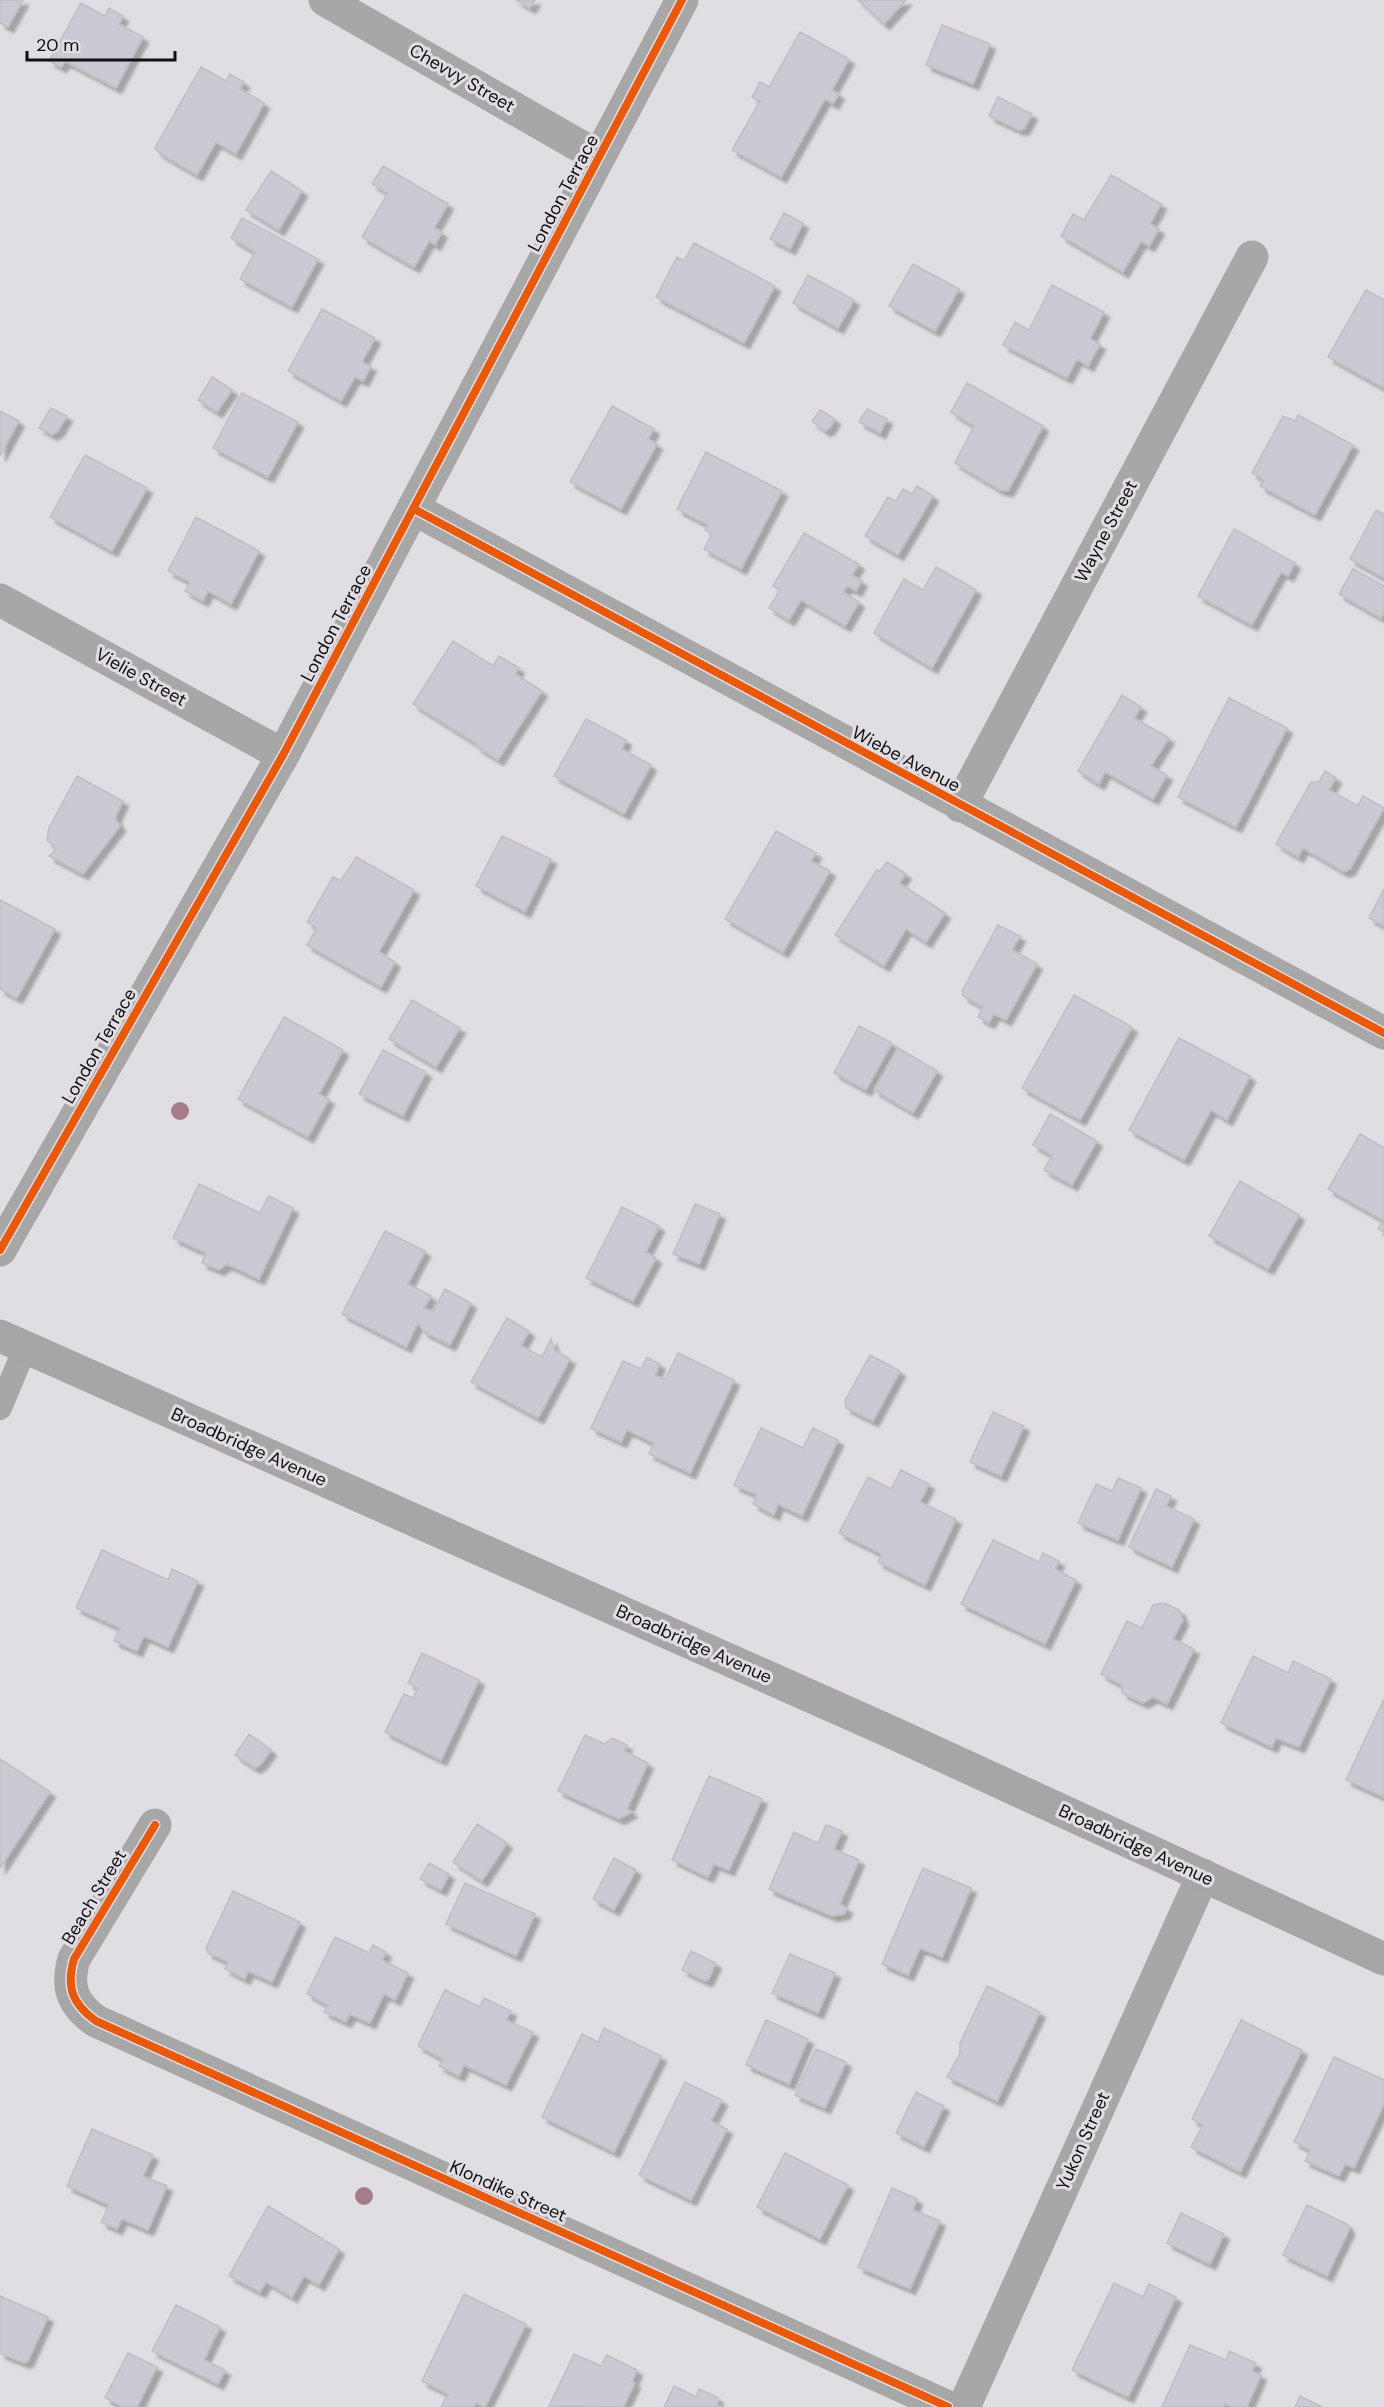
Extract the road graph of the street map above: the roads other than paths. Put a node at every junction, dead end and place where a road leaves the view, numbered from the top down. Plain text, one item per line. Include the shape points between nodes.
1 (326, 0) edge
2 (682, 0) edge
3 (599, 157) junction
4 (1252, 257) dead end
5 (414, 509) junction
6 (0, 600) edge
7 (283, 755) junction
8 (960, 806) junction
9 (1384, 1033) edge
10 (0, 1250) edge
11 (12, 1342) edge
12 (0, 1408) edge
13 (155, 1825) dead end
14 (1203, 1875) junction
15 (1384, 1959) edge
16 (71, 1988) joint
17 (948, 2407) edge
18 (964, 2407) edge

1 - 3 street, Chevvy Street
2 - 3 street, London Terrace
3 - 5 street, London Terrace
4 - 8 street, Wayne Street
5 - 7 street, London Terrace
5 - 8 street, Wiebe Avenue
6 - 7 street, Vielie Street
7 - 10 street, London Terrace
8 - 9 street, Wiebe Avenue
11 - 12 lane
11 - 14 main road, Broadbridge Avenue via 891,1732
13 - 16 street, Beach Street via 74,1959
14 - 15 main road, Broadbridge Avenue
14 - 18 street, Yukon Street
16 - 17 street, Klondike Street via 83,2011 96,2021

